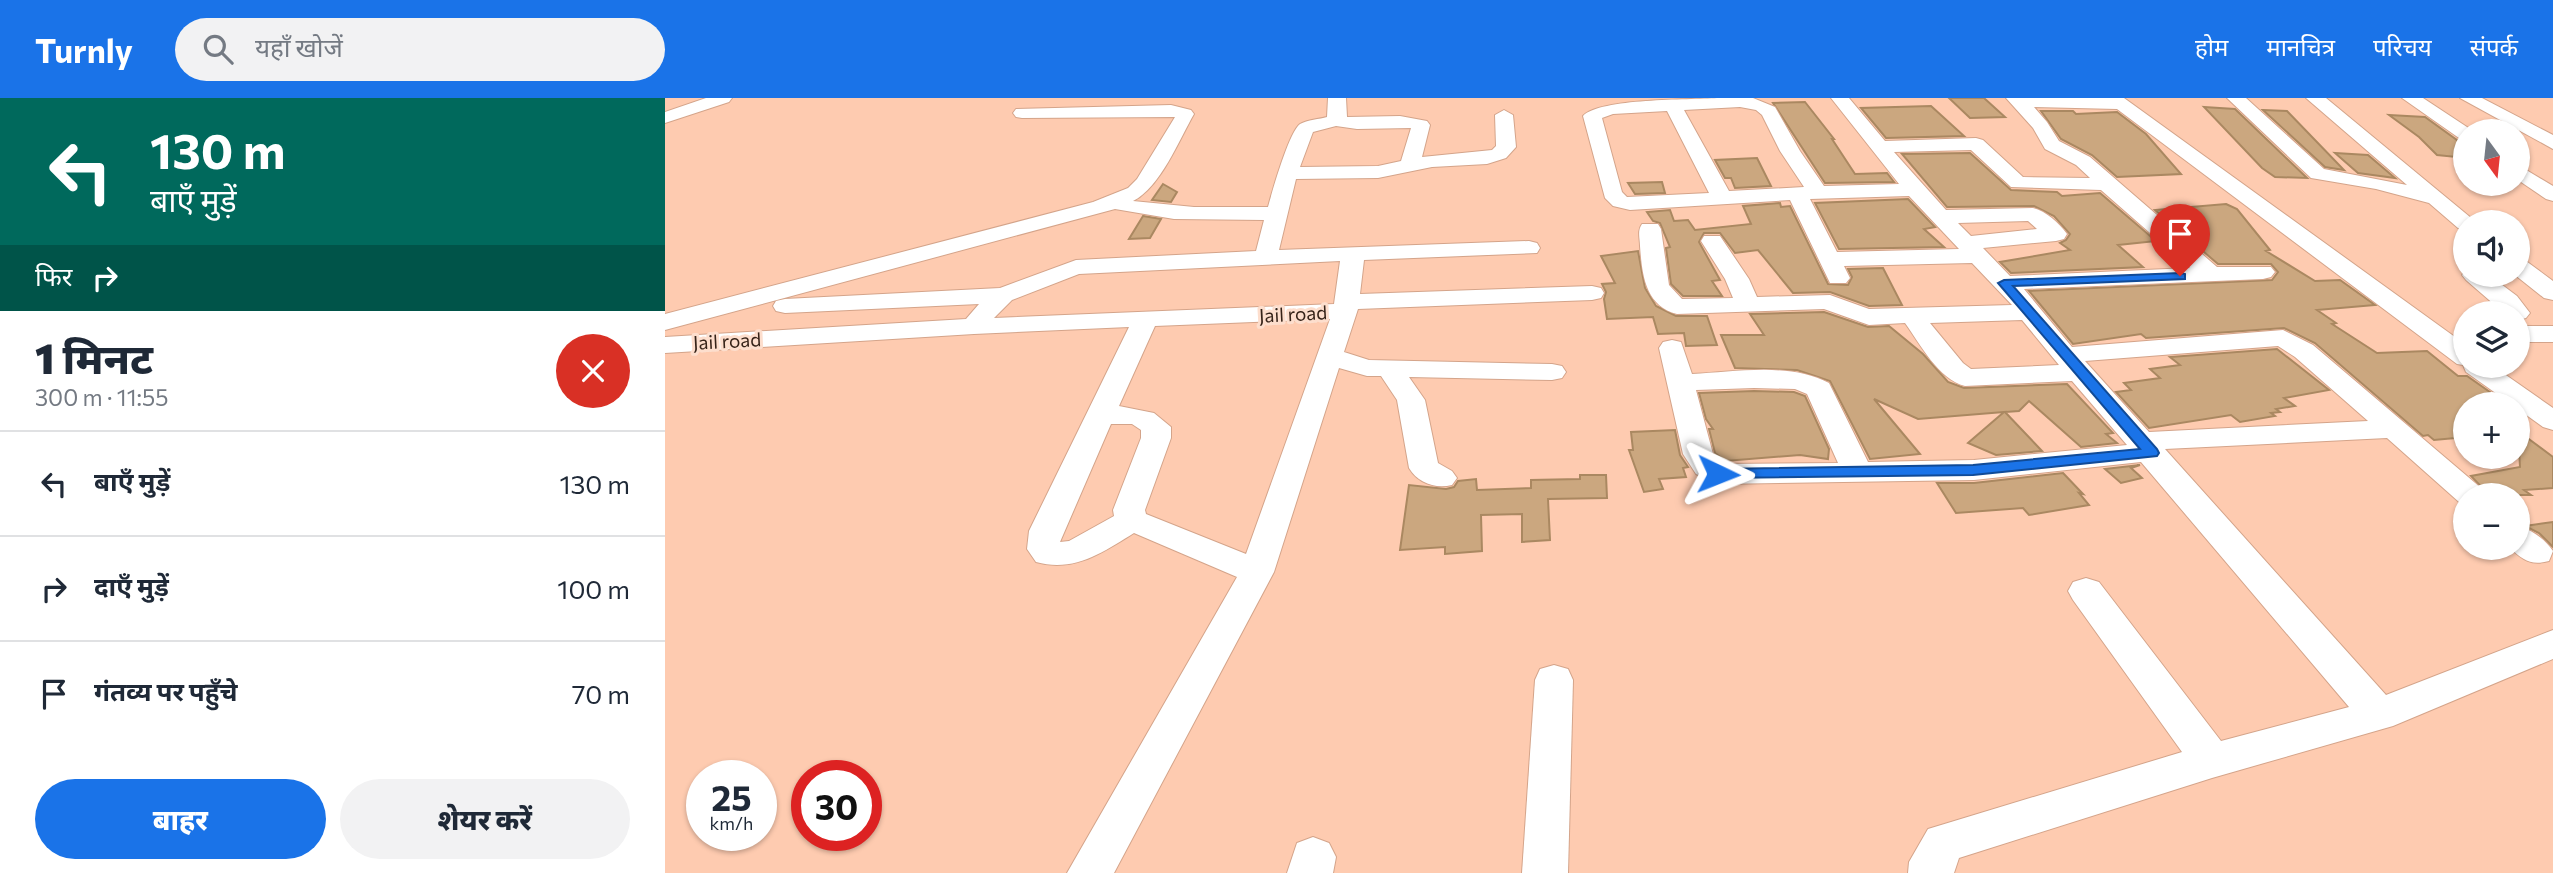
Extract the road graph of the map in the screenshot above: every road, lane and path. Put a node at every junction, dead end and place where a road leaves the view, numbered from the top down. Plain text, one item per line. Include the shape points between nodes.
1 (723, 98) edge
2 (1337, 98) edge
3 (1840, 98) edge
4 (2237, 98) edge
5 (2315, 98) edge
6 (2411, 98) edge
7 (2469, 98) edge
8 (2017, 100) edge
9 (2117, 101) edge
10 (1673, 106) junction
11 (1022, 113) dead end
12 (1504, 115) dead end
13 (665, 118) edge
14 (1336, 120) junction
15 (2453, 125) edge
16 (1960, 128) dead end
17 (2553, 143) edge
18 (1976, 144) junction
19 (1879, 147) junction
20 (1410, 165) junction
21 (1288, 173) junction
22 (2531, 179) edge
23 (2106, 184) junction
24 (1914, 190) junction
25 (1807, 192) junction
26 (2553, 195) edge
27 (1721, 197) junction
28 (2434, 198) junction
29 (1113, 202) junction
30 (1276, 213) junction
31 (2453, 213) edge
32 (1941, 218) junction
33 (1650, 229) dead end
34 (1712, 241) dead end
35 (1529, 248) dead end
36 (1971, 249) junction
37 (1353, 253) junction
38 (1266, 256) junction
39 (1829, 258) junction
40 (2530, 265) edge
41 (2553, 265) edge
42 (2263, 272) dead end
43 (2212, 275) junction
44 (2530, 275) edge
45 (2004, 283) junction
46 (2490, 287) edge
47 (1592, 293) dead end
48 (2553, 293) edge
49 (1003, 295) junction
50 (2508, 301) edge
51 (730, 305) junction
52 (1747, 305) junction
53 (1345, 307) junction
54 (1853, 311) junction
55 (2032, 312) junction
56 (1912, 316) junction
57 (1145, 320) junction
58 (665, 322) edge
59 (974, 326) junction
60 (2530, 327) edge
61 (2428, 332) junction
62 (2453, 333) edge
63 (2553, 334) edge
64 (665, 345) edge
65 (1672, 348) dead end
66 (2453, 349) edge
67 (1331, 356) junction
68 (2073, 364) junction
69 (1390, 369) junction
70 (1552, 372) dead end
71 (2493, 378) edge
72 (1681, 383) junction
73 (1101, 415) junction
74 (2553, 421) edge
75 (2395, 429) junction
76 (2147, 447) junction
77 (1858, 473) junction
78 (1441, 478) dead end
79 (2456, 483) edge
80 (1132, 520) junction
81 (1257, 572) junction
82 (2086, 591) dead end
83 (2553, 644) edge
84 (1554, 680) dead end
85 (2379, 715) junction
86 (2212, 761) junction
87 (1090, 873) edge
88 (1545, 873) edge
89 (1931, 873) edge

1 - 13 street
2 - 14 street
3 - 19 street
4 - 28 street via 2314,172
5 - 28 street
6 - 15 street
7 - 17 street
8 - 9 street
8 - 23 street via 2052,145 2089,166
9 - 61 street
10 - 25 street via 1740,102 1764,106 1778,123
10 - 27 street
10 - 27 street via 1610,109 1592,116 1612,194 1630,204
11 - 29 street via 1171,110 1185,114 1145,182
12 - 20 street via 1506,147 1499,154
14 - 20 street via 1421,125
14 - 21 street via 1307,128
16 - 18 street
18 - 19 street
18 - 23 street via 2018,183
19 - 24 street
20 - 21 street via 1365,173
21 - 30 street
22 - 26 street
23 - 43 street
24 - 25 street
24 - 32 street
25 - 27 street
25 - 39 street
28 - 31 street
29 - 30 street via 1171,214
29 - 51 street
30 - 38 street
32 - 36 street
32 - 36 street via 2033,214 2056,234
33 - 52 street via 1656,278 1666,302 1686,308
34 - 52 street via 1738,277
35 - 37 street
36 - 39 street
36 - 45 street
37 - 38 street
37 - 53 street
38 - 49 street via 1083,266
39 - 54 street
40 - 41 street
42 - 43 street
43 - 45 street
44 - 48 street
45 - 55 street
46 - 50 street
47 - 53 street
49 - 51 street via 821,302 749,310
49 - 59 street
51 - 58 street
52 - 54 street via 1831,302
53 - 57 street, Jail road
53 - 67 street, Jail road
54 - 56 street via 1869,317
55 - 56 street
55 - 68 street
56 - 68 street via 1965,378
57 - 59 street, Jail road
57 - 73 street
59 - 64 street, Jail road
60 - 63 street
61 - 62 street
61 - 66 street
65 - 72 street
67 - 69 street via 1351,365
67 - 81 street, Jail road
68 - 75 street via 2283,338
68 - 76 street
69 - 70 street
69 - 78 street via 1411,400 1424,468
71 - 74 street
72 - 77 street via 1809,382 1819,389
72 - 77 street via 1697,454 1718,474
73 - 80 street via 1132,415 1156,427 1129,510
73 - 80 street via 1046,531 1044,551 1076,552
75 - 76 street
75 - 79 street
76 - 77 street via 1973,470
76 - 85 street
80 - 81 street
81 - 87 street, Jail road
82 - 86 street
83 - 85 street
84 - 88 street
85 - 86 street
86 - 89 street via 1944,843

